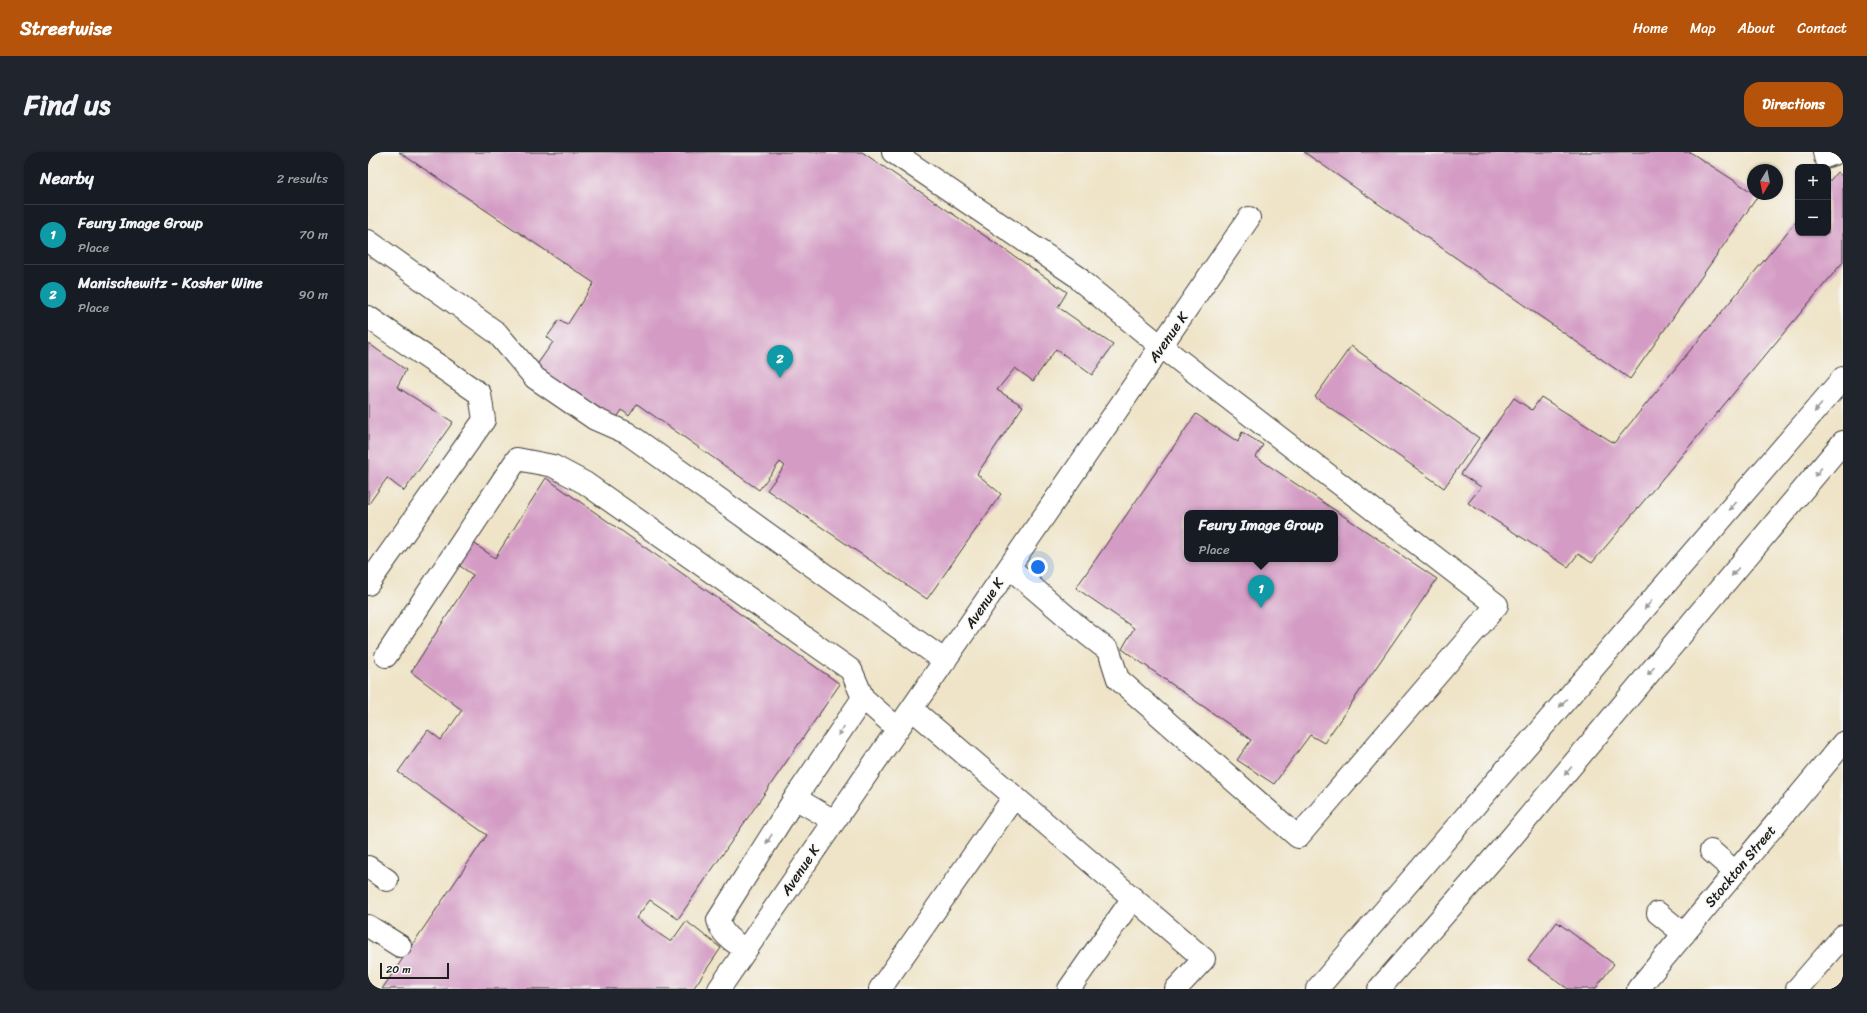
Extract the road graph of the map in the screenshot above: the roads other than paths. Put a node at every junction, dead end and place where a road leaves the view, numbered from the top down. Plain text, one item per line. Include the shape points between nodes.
1 (893, 152) edge
2 (1824, 152) edge
3 (1839, 152) edge
4 (1249, 218) dead end
5 (368, 241) edge
6 (368, 317) edge
7 (1162, 347) junction
8 (1843, 378) edge
9 (1843, 442) edge
10 (1009, 567) junction
11 (368, 584) edge
12 (386, 656) dead end
13 (945, 660) junction
14 (863, 698) junction
15 (912, 709) junction
16 (898, 729) junction
17 (1843, 743) edge
18 (1014, 797) junction
19 (795, 798) junction
20 (834, 821) junction
21 (1711, 851) dead end
22 (368, 867) edge
23 (1735, 872) junction
24 (387, 880) dead end
25 (1133, 898) junction
26 (1658, 913) dead end
27 (370, 930) edge
28 (1684, 934) junction
29 (1843, 936) edge
30 (400, 946) dead end
31 (746, 950) junction
32 (719, 989) edge
33 (880, 989) edge
34 (1069, 989) edge
35 (1176, 989) edge
36 (1317, 989) edge
37 (1379, 989) edge
38 (1638, 989) edge
39 (1797, 989) edge

1 - 7 main road via 1078,277
2 - 3 main road via 1825,157
4 - 7 main road, Avenue K
5 - 13 main road via 497,333 535,378 595,419 627,434
6 - 11 main road via 480,394 484,420
7 - 10 main road, Avenue K
7 - 10 main road via 1497,605 1298,837 1118,679 1109,651
8 -> 36 main road
9 -> 37 main road via 1516,832
10 - 13 main road, Avenue K
12 - 14 main road via 517,459 553,466 585,483 851,670
13 - 15 main road, Avenue K
14 - 16 main road
14 -> 19 main road
15 - 16 main road, Avenue K
15 - 18 main road
16 - 20 main road, Avenue K
17 - 23 main road, Stockton Street
18 - 25 main road
18 - 33 main road
19 - 20 main road
19 -> 31 main road via 718,920 720,929 727,937
20 - 31 main road, Avenue K
21 - 23 main road
22 - 24 main road
23 - 28 main road, Stockton Street
25 - 34 main road
25 - 35 main road via 1204,959
26 - 28 main road
27 - 30 main road
28 - 38 main road, Stockton Street
29 - 39 main road
31 - 32 main road, Avenue K

